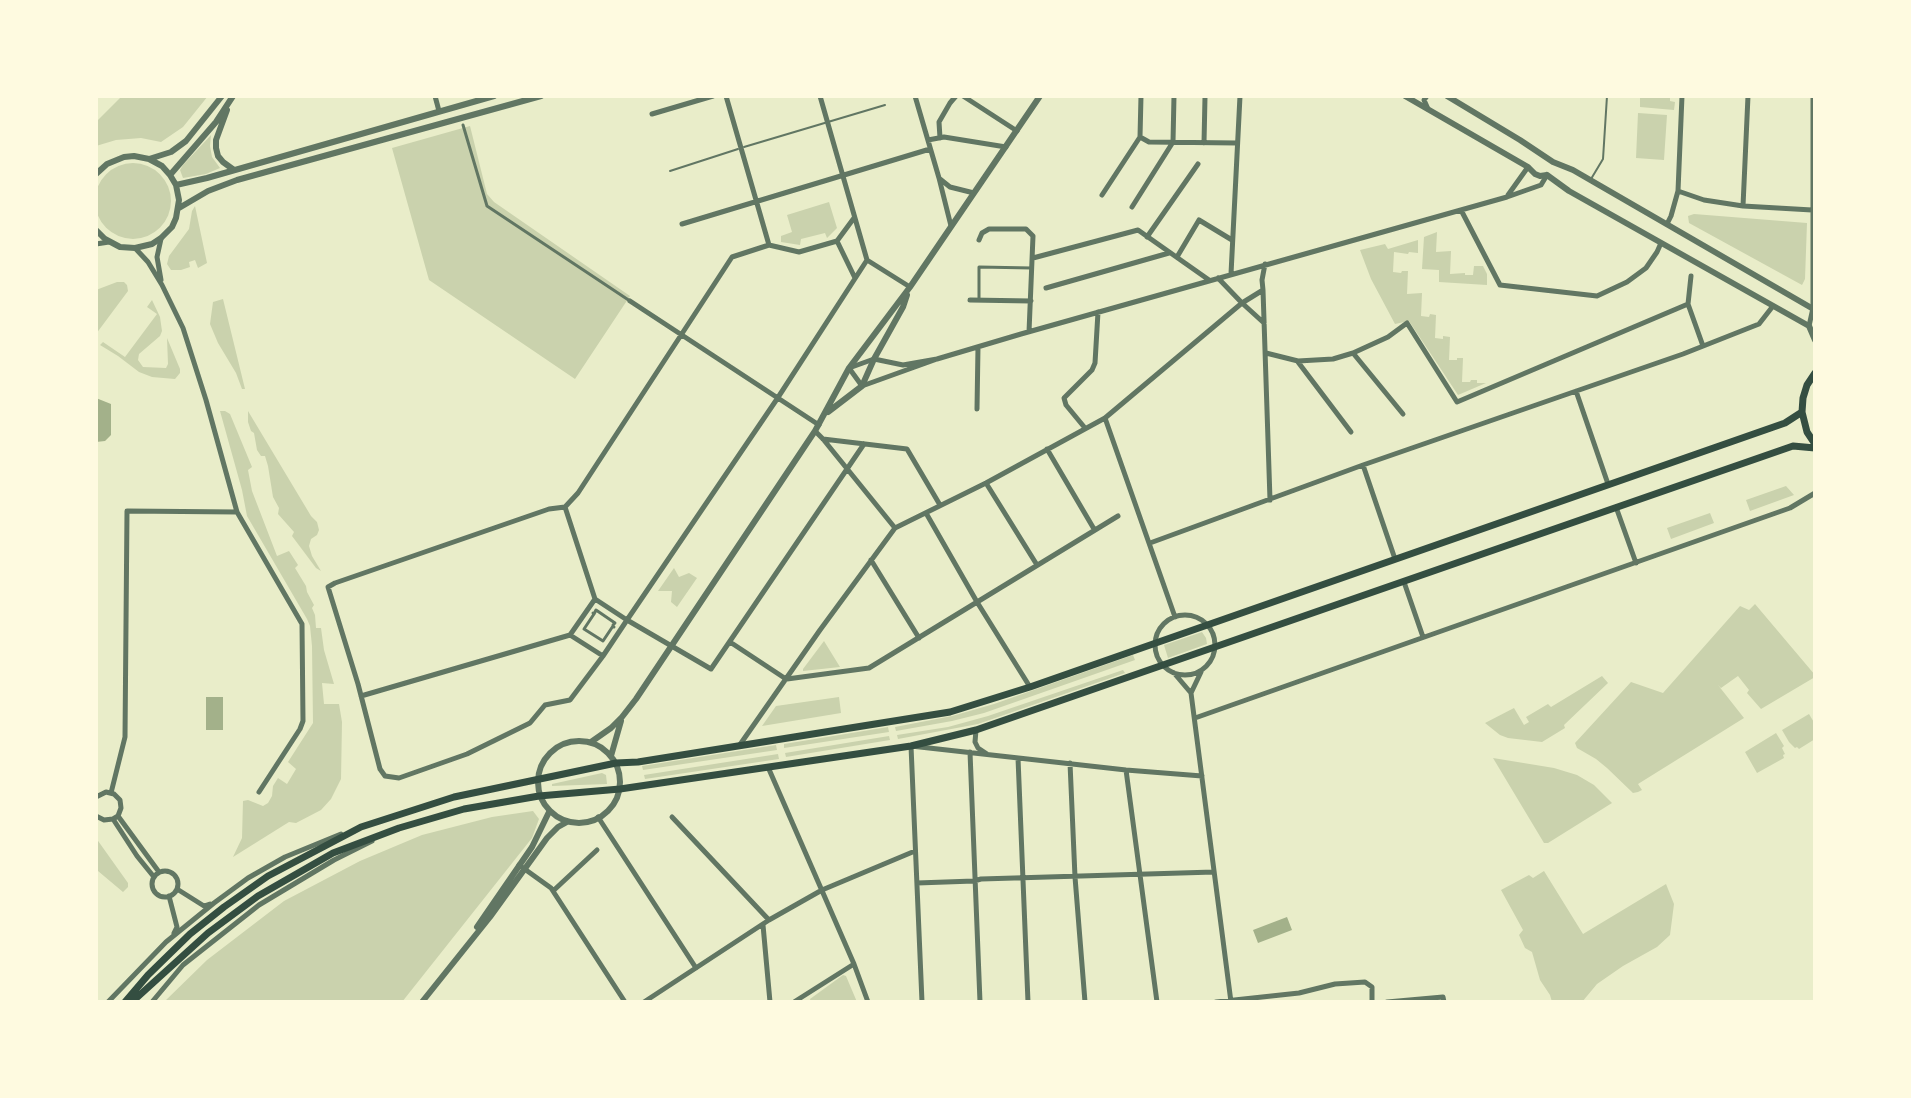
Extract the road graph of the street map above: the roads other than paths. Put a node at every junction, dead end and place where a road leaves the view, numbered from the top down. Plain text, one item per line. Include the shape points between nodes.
1 (222, 96) edge
2 (435, 96) edge
3 (494, 96) edge
4 (541, 96) edge
5 (713, 96) edge
6 (726, 96) edge
7 (820, 96) edge
8 (915, 96) edge
9 (956, 96) edge
10 (963, 96) edge
11 (1040, 96) edge
12 (1141, 96) edge
13 (1174, 96) edge
14 (1240, 96) edge
15 (1405, 96) edge
16 (1427, 96) edge
17 (1447, 96) edge
18 (1607, 96) edge
19 (1682, 96) edge
20 (1748, 96) edge
21 (1813, 96) edge
22 (1205, 97) edge
23 (232, 99) edge
24 (885, 105) dead end
25 (1428, 109) junction
26 (439, 111) junction
27 (652, 114) dead end
28 (828, 122) junction
29 (463, 125) dead end
30 (1017, 131) junction
31 (1140, 137) junction
32 (940, 138) junction
33 (928, 140) junction
34 (1173, 142) junction
35 (1204, 143) junction
36 (1237, 143) junction
37 (1007, 147) junction
38 (740, 149) junction
39 (930, 149) junction
40 (1539, 154) junction
41 (149, 159) junction
42 (1553, 162) junction
43 (96, 163) edge
44 (107, 164) junction
45 (1198, 164) dead end
46 (1528, 167) junction
47 (234, 170) junction
48 (670, 171) dead end
49 (96, 174) edge
50 (170, 175) junction
51 (843, 175) junction
52 (1547, 175) junction
53 (939, 178) junction
54 (1590, 180) junction
55 (176, 185) junction
56 (1678, 191) junction
57 (975, 194) junction
58 (1102, 195) dead end
59 (1507, 197) junction
60 (757, 201) junction
61 (1743, 206) junction
62 (1132, 207) dead end
63 (179, 208) junction
64 (1461, 210) junction
65 (1812, 210) junction
66 (854, 218) junction
67 (682, 224) dead end
68 (1667, 224) junction
69 (951, 226) junction
70 (96, 230) edge
71 (1147, 237) junction
72 (161, 238) junction
73 (979, 240) dead end
74 (1232, 240) junction
75 (837, 241) junction
76 (109, 242) junction
77 (1661, 243) junction
78 (96, 244) edge
79 (769, 245) junction
80 (135, 248) junction
81 (1170, 253) junction
82 (1177, 257) junction
83 (1033, 258) junction
84 (867, 260) junction
85 (1265, 264) junction
86 (1032, 268) junction
87 (1231, 274) junction
88 (1691, 276) dead end
89 (855, 278) junction
90 (1218, 278) junction
91 (1210, 280) junction
92 (162, 285) junction
93 (910, 287) junction
94 (1046, 288) dead end
95 (1263, 290) junction
96 (970, 300) dead end
97 (979, 300) junction
98 (630, 301) joint
99 (1031, 301) junction
100 (1242, 303) junction
101 (1688, 304) junction
102 (1773, 306) junction
103 (1814, 309) edge
104 (1098, 312) junction
105 (1264, 323) junction
106 (1809, 326) junction
107 (1029, 332) junction
108 (681, 336) junction
109 (1815, 340) edge
110 (1703, 346) junction
111 (978, 347) junction
112 (1266, 353) junction
113 (1353, 353) junction
114 (874, 359) junction
115 (937, 359) junction
116 (1298, 361) junction
117 (849, 368) junction
118 (1815, 373) edge
119 (862, 386) junction
120 (1576, 391) junction
121 (777, 399) junction
122 (977, 409) dead end
123 (1802, 412) junction
124 (1403, 414) dead end
125 (825, 415) junction
126 (1105, 418) junction
127 (817, 428) junction
128 (1085, 428) junction
129 (1351, 432) dead end
130 (823, 439) junction
131 (864, 444) junction
132 (1815, 446) edge
133 (1047, 449) junction
134 (1363, 465) junction
135 (847, 469) junction
136 (986, 483) junction
137 (1608, 484) junction
138 (1815, 493) edge
139 (1270, 500) junction
140 (940, 505) junction
141 (565, 507) junction
142 (1616, 507) junction
143 (237, 512) junction
144 (926, 513) junction
145 (1118, 516) dead end
146 (895, 528) junction
147 (1094, 529) junction
148 (1150, 543) junction
149 (1395, 559) junction
150 (871, 560) junction
151 (1636, 563) junction
152 (1037, 565) junction
153 (1403, 581) junction
154 (595, 599) junction
155 (977, 602) junction
156 (1175, 617) junction
157 (627, 620) junction
158 (1207, 625) junction
159 (613, 626) joint
160 (570, 635) junction
161 (1423, 637) junction
162 (919, 638) junction
163 (730, 642) junction
164 (1156, 643) junction
165 (672, 645) junction
166 (1215, 647) junction
167 (603, 656) junction
168 (1163, 666) junction
169 (1202, 670) junction
170 (1174, 673) junction
171 (786, 679) junction
172 (1030, 687) junction
173 (1191, 693) junction
174 (361, 696) junction
175 (622, 717) junction
176 (1195, 718) junction
177 (976, 730) junction
178 (591, 742) junction
179 (739, 746) junction
180 (911, 746) junction
181 (970, 752) junction
182 (988, 755) junction
183 (1018, 758) junction
184 (613, 759) junction
185 (1070, 763) junction
186 (767, 766) junction
187 (1126, 770) junction
188 (1202, 776) junction
189 (536, 779) junction
190 (620, 789) junction
191 (259, 792) dead end
192 (111, 793) junction
193 (539, 796) junction
194 (96, 797) edge
195 (549, 812) junction
196 (96, 816) edge
197 (115, 817) junction
198 (598, 817) junction
199 (672, 817) dead end
200 (567, 822) junction
201 (361, 827) junction
202 (399, 828) junction
203 (597, 850) dead end
204 (915, 851) junction
205 (522, 867) junction
206 (1214, 872) junction
207 (157, 875) junction
208 (1141, 875) junction
209 (1075, 877) junction
210 (1022, 878) junction
211 (974, 881) junction
212 (917, 883) junction
213 (177, 889) junction
214 (822, 890) junction
215 (553, 891) junction
216 (169, 896) junction
217 (214, 903) junction
218 (766, 922) junction
219 (173, 936) junction
220 (854, 964) junction
221 (696, 968) junction
222 (1299, 993) junction
223 (1444, 1000) edge
224 (1231, 1001) edge
225 (108, 1002) edge
226 (125, 1002) edge
227 (132, 1002) edge
228 (152, 1002) edge
229 (422, 1002) edge
230 (625, 1002) edge
231 (644, 1002) edge
232 (770, 1002) edge
233 (794, 1002) edge
234 (868, 1002) edge
235 (922, 1002) edge
236 (980, 1002) edge
237 (1028, 1002) edge
238 (1085, 1002) edge
239 (1157, 1002) edge
240 (1216, 1002) edge
241 (1300, 1002) edge
242 (1372, 1002) edge
243 (1387, 1002) edge

1 - 41 street via 186,141
2 - 26 street
3 - 26 street
4 - 63 street via 237,180
5 - 27 street
6 - 38 street
7 - 28 street
8 - 33 street
9 - 32 street via 939,122
10 - 30 street
11 - 30 street
12 - 31 street
13 - 34 street
14 - 36 street
15 - 25 street
16 - 25 street
17 - 40 street
18 - 54 lane via 1603,159
19 - 56 street
20 - 61 street
21 - 65 street
22 - 35 street
23 - 47 street via 216,148
23 - 50 street
24 - 28 lane
25 - 46 street
26 - 47 street
28 - 38 lane
28 - 51 street
29 - 98 street via 487,206
30 - 37 street
31 - 34 street
31 - 58 street
32 - 33 street
32 - 37 street
33 - 39 street
34 - 35 street
34 - 62 street
35 - 36 street
36 - 74 street
37 - 57 street
38 - 48 lane
38 - 60 street
39 - 51 street
39 - 53 street
40 - 42 street
40 - 46 street via 1530,157
41 - 44 street via 124,157
41 - 50 street
42 - 52 street
42 - 54 street
43 - 44 street
44 - 49 street
45 - 71 street
46 - 52 street
46 - 59 street
47 - 55 street
50 - 55 street
51 - 60 street
51 - 66 street
52 - 59 street via 1541,185
52 - 77 street
53 - 57 street
53 - 69 street
54 - 68 street
55 - 63 street
56 - 61 street
56 - 68 street
57 - 69 street
59 - 64 street
60 - 67 street
60 - 79 street
61 - 65 street
63 - 72 street
64 - 77 street via 1500,285 1597,296 1646,268
64 - 85 street
65 - 103 street
66 - 75 street
66 - 84 street
68 - 103 street
69 - 93 street
70 - 76 street
71 - 81 street
71 - 83 street via 1138,230
72 - 80 street
72 - 92 street via 157,257
73 - 83 street via 989,229 1026,229 1033,236
74 - 82 street via 1199,220
74 - 87 street
75 - 79 street via 799,252
75 - 89 street
76 - 78 street
76 - 80 street
77 - 102 street
79 - 108 street via 732,257
80 - 92 street
81 - 82 street
81 - 94 street
82 - 91 street
83 - 86 street
84 - 89 street
84 - 93 street
85 - 87 street
85 - 95 street
86 - 97 street via 979,267
86 - 99 street
87 - 90 street
88 - 101 street
89 - 121 street
90 - 91 street
90 - 100 street
91 - 104 street
92 - 143 street via 183,328
93 - 114 street
93 - 117 street
95 - 100 street
95 - 105 street
96 - 97 street
97 - 99 street
98 - 108 street
99 - 107 street
100 - 105 street
100 - 126 street
101 - 110 street
101 - 113 street via 1457,402 1407,323
102 - 106 street
102 - 110 street via 1759,324
103 - 106 street
104 - 107 street
104 - 128 street via 1095,363 1064,398
105 - 112 street
106 - 109 street
107 - 111 street
108 - 121 street
108 - 141 street
110 - 120 street
111 - 115 street
111 - 122 street
112 - 116 street
112 - 139 street
113 - 116 street
113 - 124 street
114 - 115 street via 903,365
114 - 117 street
114 - 119 street
115 - 119 street
116 - 129 street
117 - 119 street
117 - 125 street
118 - 123 main road
119 - 125 street
120 - 134 street
120 - 137 street
121 - 127 street
121 - 157 street
123 - 132 main road
123 - 137 main road via 1785,423
125 - 127 street
126 - 128 street
126 - 148 street
127 - 130 street
127 - 165 street
128 - 133 street
130 - 131 street
130 - 135 street
131 - 135 street
131 - 140 street via 907,449
132 - 142 main road via 1793,446
133 - 136 street
133 - 147 street
134 - 139 street
134 - 149 street
135 - 146 street
135 - 163 street
136 - 140 street
136 - 152 street
137 - 149 main road
138 - 151 street via 1790,508
139 - 148 street
140 - 144 street
141 - 154 street
141 - 174 street via 328,587
142 - 151 street
142 - 153 main road
143 - 191 street via 302,624 303,721
143 - 192 street via 127,511 125,737
144 - 146 street
144 - 155 street
145 - 147 street
146 - 150 street
147 - 152 street
148 - 156 street
149 - 158 main road
150 - 162 street
150 - 171 street
151 - 161 street
152 - 155 street
153 - 161 street
153 - 166 main road
154 - 157 street
154 - 160 street
155 - 162 street
155 - 172 street
156 - 158 street via 1192,615
156 - 164 street via 1163,625
157 - 165 street
157 - 167 street
158 - 164 main road
158 - 166 street
159 - 159 street via 596,610 584,629 603,641
160 - 167 street
160 - 174 street
161 - 176 street
162 - 171 street via 869,668
163 - 165 street via 711,669
163 - 171 street
164 - 168 street
164 - 172 main road
165 - 175 street
166 - 168 main road
166 - 169 street
167 - 174 street via 570,700 545,705 530,723 467,754 399,778 385,776 380,769
168 - 170 street
168 - 177 main road
169 - 170 street
169 - 173 street
170 - 173 street
171 - 179 street
172 - 179 main road via 950,712
173 - 176 street
175 - 178 street
175 - 184 street
176 - 188 street
177 - 180 main road
177 - 182 street via 975,742
178 - 184 street
178 - 189 street via 563,744 548,754
179 - 184 main road via 638,762
180 - 181 street
180 - 186 main road
180 - 204 street
181 - 182 street
181 - 211 street
182 - 183 street
183 - 185 street
183 - 210 street
184 - 189 main road
184 - 190 street
185 - 187 street
185 - 209 street
186 - 190 main road
186 - 214 street
187 - 188 street
187 - 208 street
188 - 206 street
189 - 193 street
189 - 201 main road via 454,797
190 - 193 main road
190 - 198 street via 609,811
192 - 194 street
192 - 197 street via 120,800
193 - 195 street
193 - 202 main road via 464,809
195 - 200 street
195 - 205 street
196 - 197 street
197 - 207 street
198 - 200 street
198 - 221 street
199 - 218 street
200 - 205 street
201 - 217 street via 285,857
201 - 226 main road via 268,876 224,907 190,934
202 - 227 main road via 333,853 258,896
202 - 228 street via 259,905 183,965
203 - 215 street
204 - 212 street
204 - 214 street
205 - 215 street
205 - 229 street
206 - 208 street
206 - 224 street
207 - 213 street via 175,876
207 - 216 street via 154,891
208 - 209 street
208 - 239 street
209 - 210 street
209 - 238 street
210 - 211 street
210 - 237 street
211 - 212 street
211 - 236 street
212 - 235 street
213 - 216 street
213 - 217 street via 204,906
214 - 218 street
214 - 220 street
215 - 230 street
216 - 219 street via 177,927
217 - 219 street
218 - 221 street
218 - 232 street
219 - 225 street
220 - 233 street
220 - 234 street
221 - 231 street
222 - 224 street
222 - 241 street
222 - 242 street via 1365,982 1372,987
223 - 243 street
224 - 240 street

